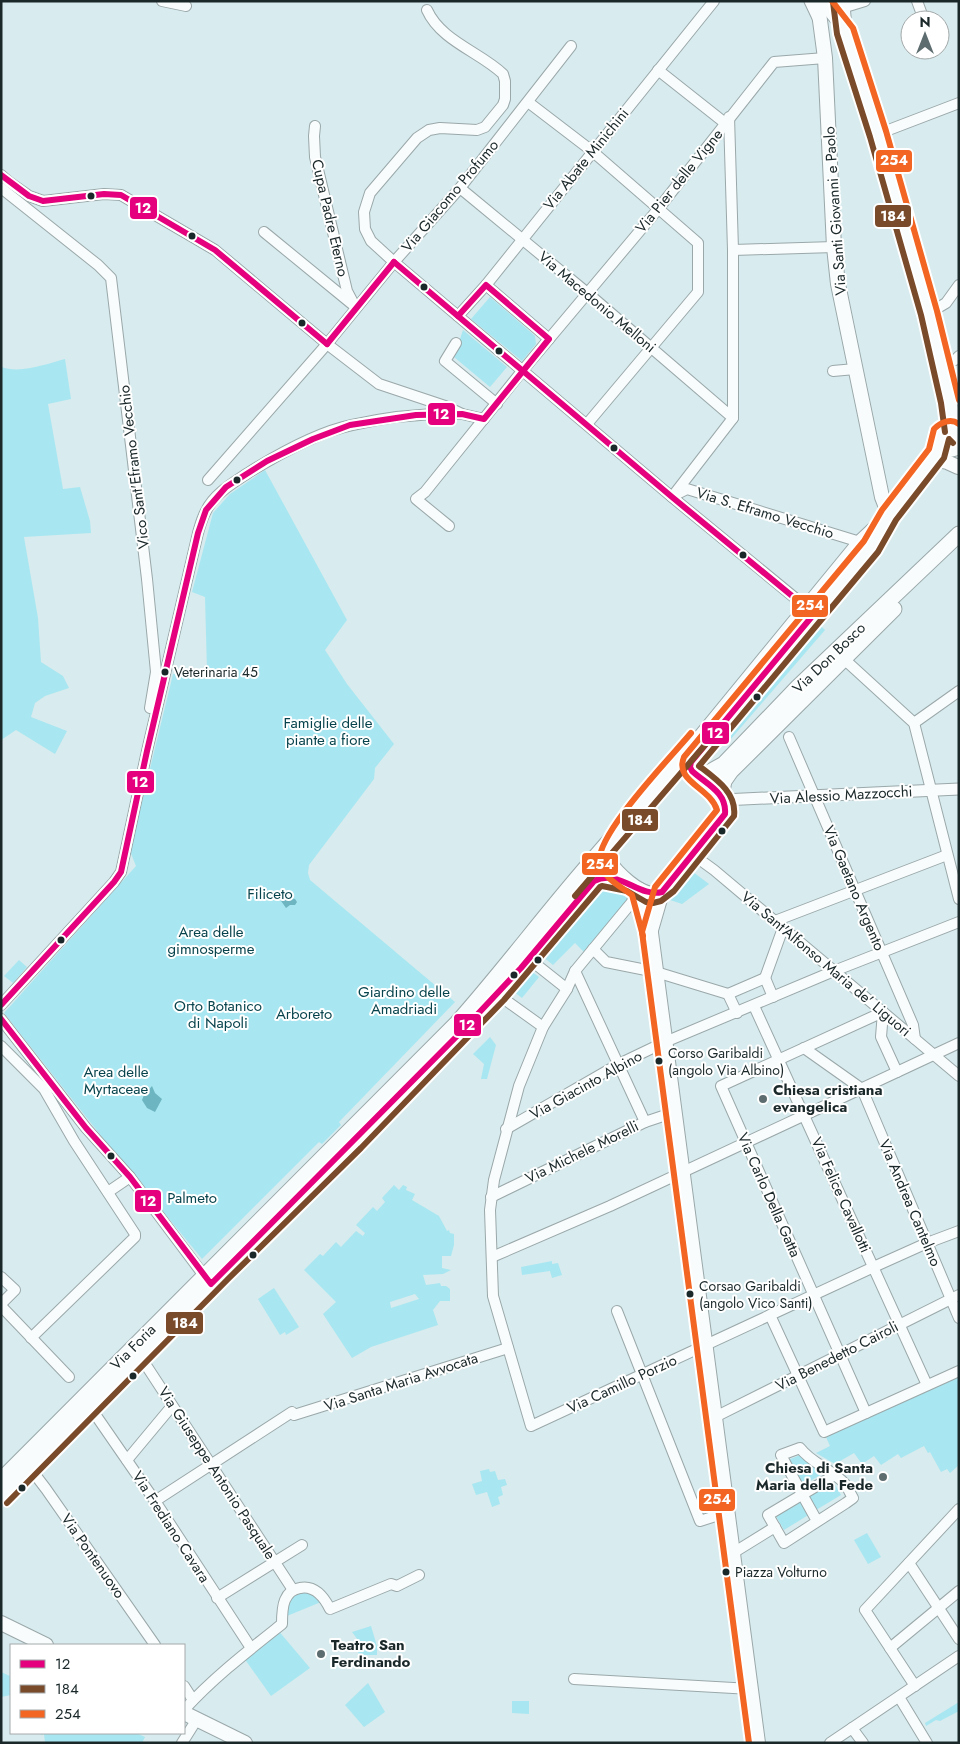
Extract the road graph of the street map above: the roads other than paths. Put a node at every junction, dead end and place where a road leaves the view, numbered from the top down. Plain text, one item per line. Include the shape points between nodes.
1 (162, 1) edge
2 (714, 1) edge
3 (810, 1) edge
4 (820, 1) edge
5 (865, 1) edge
6 (842, 5) edge
7 (186, 6) dead end
8 (427, 10) dead end
9 (820, 23) junction
10 (845, 31) junction
11 (572, 46) dead end
12 (824, 58) junction
13 (658, 70) junction
14 (528, 102) junction
15 (959, 103) edge
16 (727, 120) junction
17 (316, 126) dead end
18 (878, 134) junction
19 (592, 151) junction
20 (1, 175) edge
21 (1, 188) edge
22 (460, 188) junction
23 (659, 208) junction
24 (264, 232) dead end
25 (522, 240) junction
26 (834, 247) junction
27 (733, 250) junction
28 (394, 262) junction
29 (486, 284) junction
30 (959, 286) edge
31 (587, 293) junction
32 (356, 308) junction
33 (929, 312) junction
34 (458, 316) junction
35 (549, 339) junction
36 (456, 343) dead end
37 (327, 344) junction
38 (652, 348) junction
39 (959, 356) edge
40 (942, 364) junction
41 (855, 369) junction
42 (523, 370) junction
43 (833, 371) dead end
44 (497, 404) junction
45 (462, 414) junction
46 (733, 418) junction
47 (484, 420) junction
48 (587, 424) junction
49 (948, 446) edge
50 (958, 468) edge
51 (208, 480) dead end
52 (672, 497) junction
53 (889, 515) junction
54 (449, 526) dead end
55 (959, 534) edge
56 (860, 542) junction
57 (953, 546) edge
58 (810, 610) junction
59 (844, 659) junction
60 (959, 691) edge
61 (914, 723) junction
62 (789, 737) dead end
63 (147, 751) junction
64 (674, 769) junction
65 (697, 776) junction
66 (959, 789) edge
67 (930, 790) junction
68 (815, 796) junction
69 (722, 798) junction
70 (624, 826) junction
71 (692, 854) junction
72 (947, 855) junction
73 (855, 890) junction
74 (634, 892) junction
75 (662, 892) junction
76 (959, 899) edge
77 (959, 922) edge
78 (779, 925) junction
79 (651, 933) junction
80 (593, 949) junction
81 (882, 952) junction
82 (523, 954) junction
83 (575, 971) junction
84 (834, 971) junction
85 (656, 972) junction
86 (764, 978) junction
87 (568, 989) junction
88 (493, 991) junction
89 (728, 994) junction
90 (773, 997) junction
91 (1, 1006) edge
92 (754, 1006) junction
93 (883, 1012) junction
94 (737, 1013) junction
95 (1, 1019) edge
96 (543, 1027) junction
97 (915, 1039) junction
98 (665, 1042) junction
99 (959, 1044) edge
100 (1, 1046) edge
101 (804, 1048) junction
102 (934, 1055) junction
103 (779, 1060) junction
104 (619, 1064) junction
105 (897, 1072) junction
106 (959, 1076) edge
107 (48, 1085) junction
108 (862, 1089) junction
109 (674, 1112) junction
110 (804, 1116) junction
111 (645, 1122) junction
112 (506, 1129) junction
113 (746, 1143) junction
114 (682, 1171) junction
115 (130, 1177) junction
116 (108, 1192) junction
117 (491, 1197) junction
118 (959, 1231) edge
119 (927, 1243) junction
120 (492, 1257) junction
121 (873, 1268) junction
122 (1, 1278) edge
123 (208, 1280) junction
124 (813, 1295) junction
125 (955, 1297) edge
126 (1, 1305) edge
127 (617, 1310) dead end
128 (770, 1315) junction
129 (959, 1318) edge
130 (900, 1325) junction
131 (31, 1338) junction
132 (706, 1346) junction
133 (508, 1348) junction
134 (840, 1355) junction
135 (140, 1356) junction
136 (959, 1371) edge
137 (642, 1375) junction
138 (798, 1376) junction
139 (69, 1377) dead end
140 (927, 1385) junction
141 (87, 1402) junction
142 (172, 1406) junction
143 (866, 1413) junction
144 (715, 1417) junction
145 (127, 1460) junction
146 (212, 1464) junction
147 (30, 1468) junction
148 (835, 1475) junction
149 (1, 1480) edge
150 (802, 1494) junction
151 (1, 1497) edge
152 (155, 1501) junction
153 (728, 1512) junction
154 (958, 1514) edge
155 (817, 1521) junction
156 (775, 1527) junction
157 (302, 1545) dead end
158 (733, 1553) junction
159 (275, 1562) junction
160 (909, 1563) junction
161 (419, 1575) dead end
162 (293, 1590) junction
163 (959, 1591) edge
164 (217, 1598) junction
165 (938, 1608) junction
166 (1, 1623) edge
167 (959, 1639) edge
168 (44, 1644) edge
169 (154, 1644) edge
170 (251, 1648) junction
171 (890, 1648) junction
172 (959, 1656) edge
173 (574, 1679) dead end
174 (915, 1686) junction
175 (185, 1688) edge
176 (751, 1688) junction
177 (899, 1697) junction
178 (193, 1700) junction
179 (185, 1711) edge
180 (185, 1713) edge
181 (197, 1719) junction
182 (852, 1728) junction
183 (182, 1743) edge
184 (245, 1743) edge
185 (758, 1743) edge
186 (830, 1743) edge
187 (863, 1743) edge
188 (927, 1743) edge

1 - 7 street
2 - 13 street, Via Abate Minichini
3 - 9 street
4 - 9 main road, Via Santi Giovanni e Paolo
4 - 10 street
5 - 6 street
6 - 10 main road
8 - 28 street via 442,30 503,74 505,99 485,127 477,130 440,128 429,130 417,138 370,193 364,212 365,228 371,241
9 - 12 main road, Via Santi Giovanni e Paolo
10 - 18 main road
11 - 14 street, Via Giacomo Profumo
12 - 16 street, Via Pier delle Vigne via 774,62
12 - 26 main road, Via Santi Giovanni e Paolo
13 - 16 street
13 - 19 street, Via Abate Minichini
14 - 19 street
14 - 22 street, Via Giacomo Profumo
15 - 18 street
16 - 23 street, Via Pier delle Vigne
16 - 27 street
17 - 32 street, Cupa Padre Eterno via 315,157 347,291
18 - 33 main road
19 - 23 street
19 - 25 street, Via Abate Minichini
20 - 37 street via 28,196 43,201 121,195 215,250
21 - 63 street, Vico Sant'Eframo Vecchio via 98,265 112,281 156,672 146,731
22 - 25 street, Via Macedonio Melloni
22 - 28 street, Via Giacomo Profumo
23 - 31 street, Via Pier delle Vigne
23 - 38 street via 698,243 698,292
24 - 32 street
25 - 29 street, Via Abate Minichini
25 - 31 street, Via Macedonio Melloni
26 - 27 street
26 - 41 main road, Via Santi Giovanni e Paolo
27 - 46 street
28 - 32 street, Via Giacomo Profumo
28 - 34 street
29 - 34 street, Via Abate Minichini
29 - 35 street
30 - 33 street via 946,303
31 - 35 street, Via Pier delle Vigne
31 - 38 street, Via Macedonio Melloni
32 - 37 street, Via Giacomo Profumo
33 - 40 main road
34 - 42 street
35 - 42 street, Via Pier delle Vigne
36 - 44 street via 445,361
37 - 45 street via 379,384
37 - 51 street, Via Giacomo Profumo
38 - 46 street, Via Macedonio Melloni
38 - 48 street
39 - 40 street
40 - 49 main road via 950,401
41 - 43 street
41 - 53 main road, Via Santi Giovanni e Paolo via 882,498
42 - 44 street, Via Pier delle Vigne
42 - 48 street
44 - 47 street
45 - 47 street
45 - 63 street via 416,415 350,425 267,461 226,487 206,510 198,533
46 - 52 street
47 - 54 street via 416,499
48 - 52 street
49 - 50 main road
49 - 50 main road via 947,462
49 - 53 main road
52 - 56 street, Via S. Eframo Vecchio via 687,489
52 - 58 street
53 - 56 main road
53 - 58 main road via 871,546
55 - 57 main road, Via Don Bosco
56 - 58 main road
57 - 59 main road, Via Don Bosco
57 - 65 main road, Via Don Bosco via 819,666 724,764
58 - 64 main road
58 - 65 main road via 691,762 690,768
59 - 61 street
59 - 69 main road, Via Don Bosco via 730,771 724,781
60 - 61 street
61 - 67 street
62 - 68 street, Via Gaetano Argento
63 - 91 street via 118,876
64 - 65 main road
64 - 70 main road
65 - 69 main road
66 - 67 street, Via Alessio Mazzocchi
67 - 68 street, Via Alessio Mazzocchi
67 - 72 street
68 - 69 street, Via Alessio Mazzocchi
68 - 73 street, Via Gaetano Argento
69 - 71 main road, Via Don Bosco via 725,814
70 - 74 main road via 609,851 608,861
70 - 82 main road via 598,854
71 - 75 main road
71 - 78 street, Via Sant'Alfonso Maria de' Liguori
72 - 73 street
72 - 76 street
73 - 78 street
73 - 81 street, Via Gaetano Argento
74 - 75 main road
74 - 79 main road
74 - 80 street
74 - 82 main road via 608,878 598,878
75 - 79 main road
77 - 81 street, Via Giacinto Albino
78 - 84 street, Via Sant'Alfonso Maria de' Liguori
78 - 86 street
79 - 85 main road
80 - 83 street
80 - 85 street via 606,962
81 - 84 street, Via Giacinto Albino
81 - 97 street, Via Gaetano Argento via 913,1025
82 - 87 street
82 - 88 main road, Via Foria
83 - 87 street
83 - 104 street
84 - 90 street, Via Giacinto Albino
84 - 93 street, Via Sant'Alfonso Maria de' Liguori
85 - 89 street
85 - 98 main road
86 - 89 street
86 - 90 street
87 - 96 street
88 - 96 street
88 - 123 main road, Via Foria via 355,1142
89 - 94 street
90 - 92 street, Via Giacinto Albino
92 - 94 street, Via Giacinto Albino
92 - 103 street, Via Felice Cavallotti
93 - 97 street, Via Sant'Alfonso Maria de' Liguori
93 - 101 street
93 - 105 street via 880,1037
94 - 98 street, Via Giacinto Albino
95 - 107 street
96 - 112 street
97 - 102 street, Via Sant'Alfonso Maria de' Liguori
98 - 104 street, Via Giacinto Albino
98 - 109 main road
99 - 102 street
100 - 107 street
101 - 103 street
101 - 108 street
102 - 105 street
102 - 106 street, Via Sant'Alfonso Maria de' Liguori
103 - 110 street, Via Felice Cavallotti
103 - 113 street, Via Carlo Della Gatta via 721,1086
104 - 111 street
104 - 112 street, Via Giacinto Albino
105 - 108 street
107 - 115 street
107 - 116 street via 74,1141
108 - 110 street
108 - 119 street, Via Andrea Cantelmo
109 - 111 street, Via Michele Morelli
109 - 114 main road
110 - 113 street
110 - 121 street, Via Felice Cavallotti
111 - 117 street, Via Michele Morelli
112 - 117 street
113 - 114 street
113 - 124 street, Via Carlo Della Gatta
114 - 120 street
114 - 132 main road
115 - 116 street
115 - 123 street
116 - 131 street via 135,1237
117 - 120 street
118 - 119 street, Via Camillo Porzio
119 - 121 street, Via Camillo Porzio
119 - 125 street, Via Andrea Cantelmo
120 - 133 street via 493,1296
121 - 124 street, Via Camillo Porzio
121 - 130 street, Via Felice Cavallotti
122 - 126 street via 15,1290
123 - 135 main road, Via Foria
123 - 141 main road, Via Foria
124 - 128 street, Via Camillo Porzio
124 - 134 street, Via Carlo Della Gatta
125 - 129 street, Via Andrea Cantelmo
125 - 130 street, Via Benedetto Cairoli
126 - 131 street
127 - 137 street
128 - 132 street, Via Camillo Porzio
128 - 138 street
130 - 134 street, Via Benedetto Cairoli
130 - 140 street, Via Felice Cavallotti
131 - 139 street
132 - 137 street, Via Camillo Porzio
132 - 144 main road
133 - 137 street, Via Camillo Porzio via 531,1426
133 - 146 street, Via Santa Maria Avvocata via 293,1414
134 - 138 street, Via Benedetto Cairoli
134 - 143 street, Via Carlo Della Gatta
135 - 141 main road, Via Foria
135 - 142 street, Via Giuseppe Antonio Pasquale
136 - 140 street
137 - 153 street via 700,1521
138 - 143 street via 824,1432
138 - 144 street, Via Benedetto Cairoli
140 - 143 street
141 - 145 street, Via Frediano Cavara
141 - 147 main road, Via Foria
141 - 149 main road, Via Foria
142 - 145 street
142 - 146 street, Via Giuseppe Antonio Pasquale
144 - 153 main road
145 - 152 street, Via Frediano Cavara
146 - 152 street, Via Santa Maria Avvocata
146 - 159 street, Via Giuseppe Antonio Pasquale
147 - 151 main road, Via Foria
147 - 169 street, Via Pontenuovo
148 - 150 street
148 - 150 street via 806,1456 800,1448 781,1455
148 - 155 street via 853,1498
150 - 155 street
150 - 156 street via 768,1515
152 - 164 street, Via Frediano Cavara
153 - 158 main road
154 - 160 street
155 - 156 street via 784,1543
156 - 158 street
157 - 159 street
158 - 176 main road
159 - 162 street, Via Giuseppe Antonio Pasquale
159 - 164 street
160 - 165 street
160 - 171 street via 865,1610
161 - 162 street via 330,1610 313,1589
162 - 170 street via 284,1602 282,1624
163 - 165 street
164 - 170 street, Via Frediano Cavara
165 - 167 street
165 - 171 street
166 - 168 main road
170 - 178 street
171 - 174 street
172 - 174 street
173 - 176 street
174 - 177 street
175 - 178 street
176 - 185 main road
177 - 182 street
177 - 188 street
178 - 179 street
180 - 181 main road
181 - 183 street
181 - 184 main road
182 - 186 street
182 - 187 street

